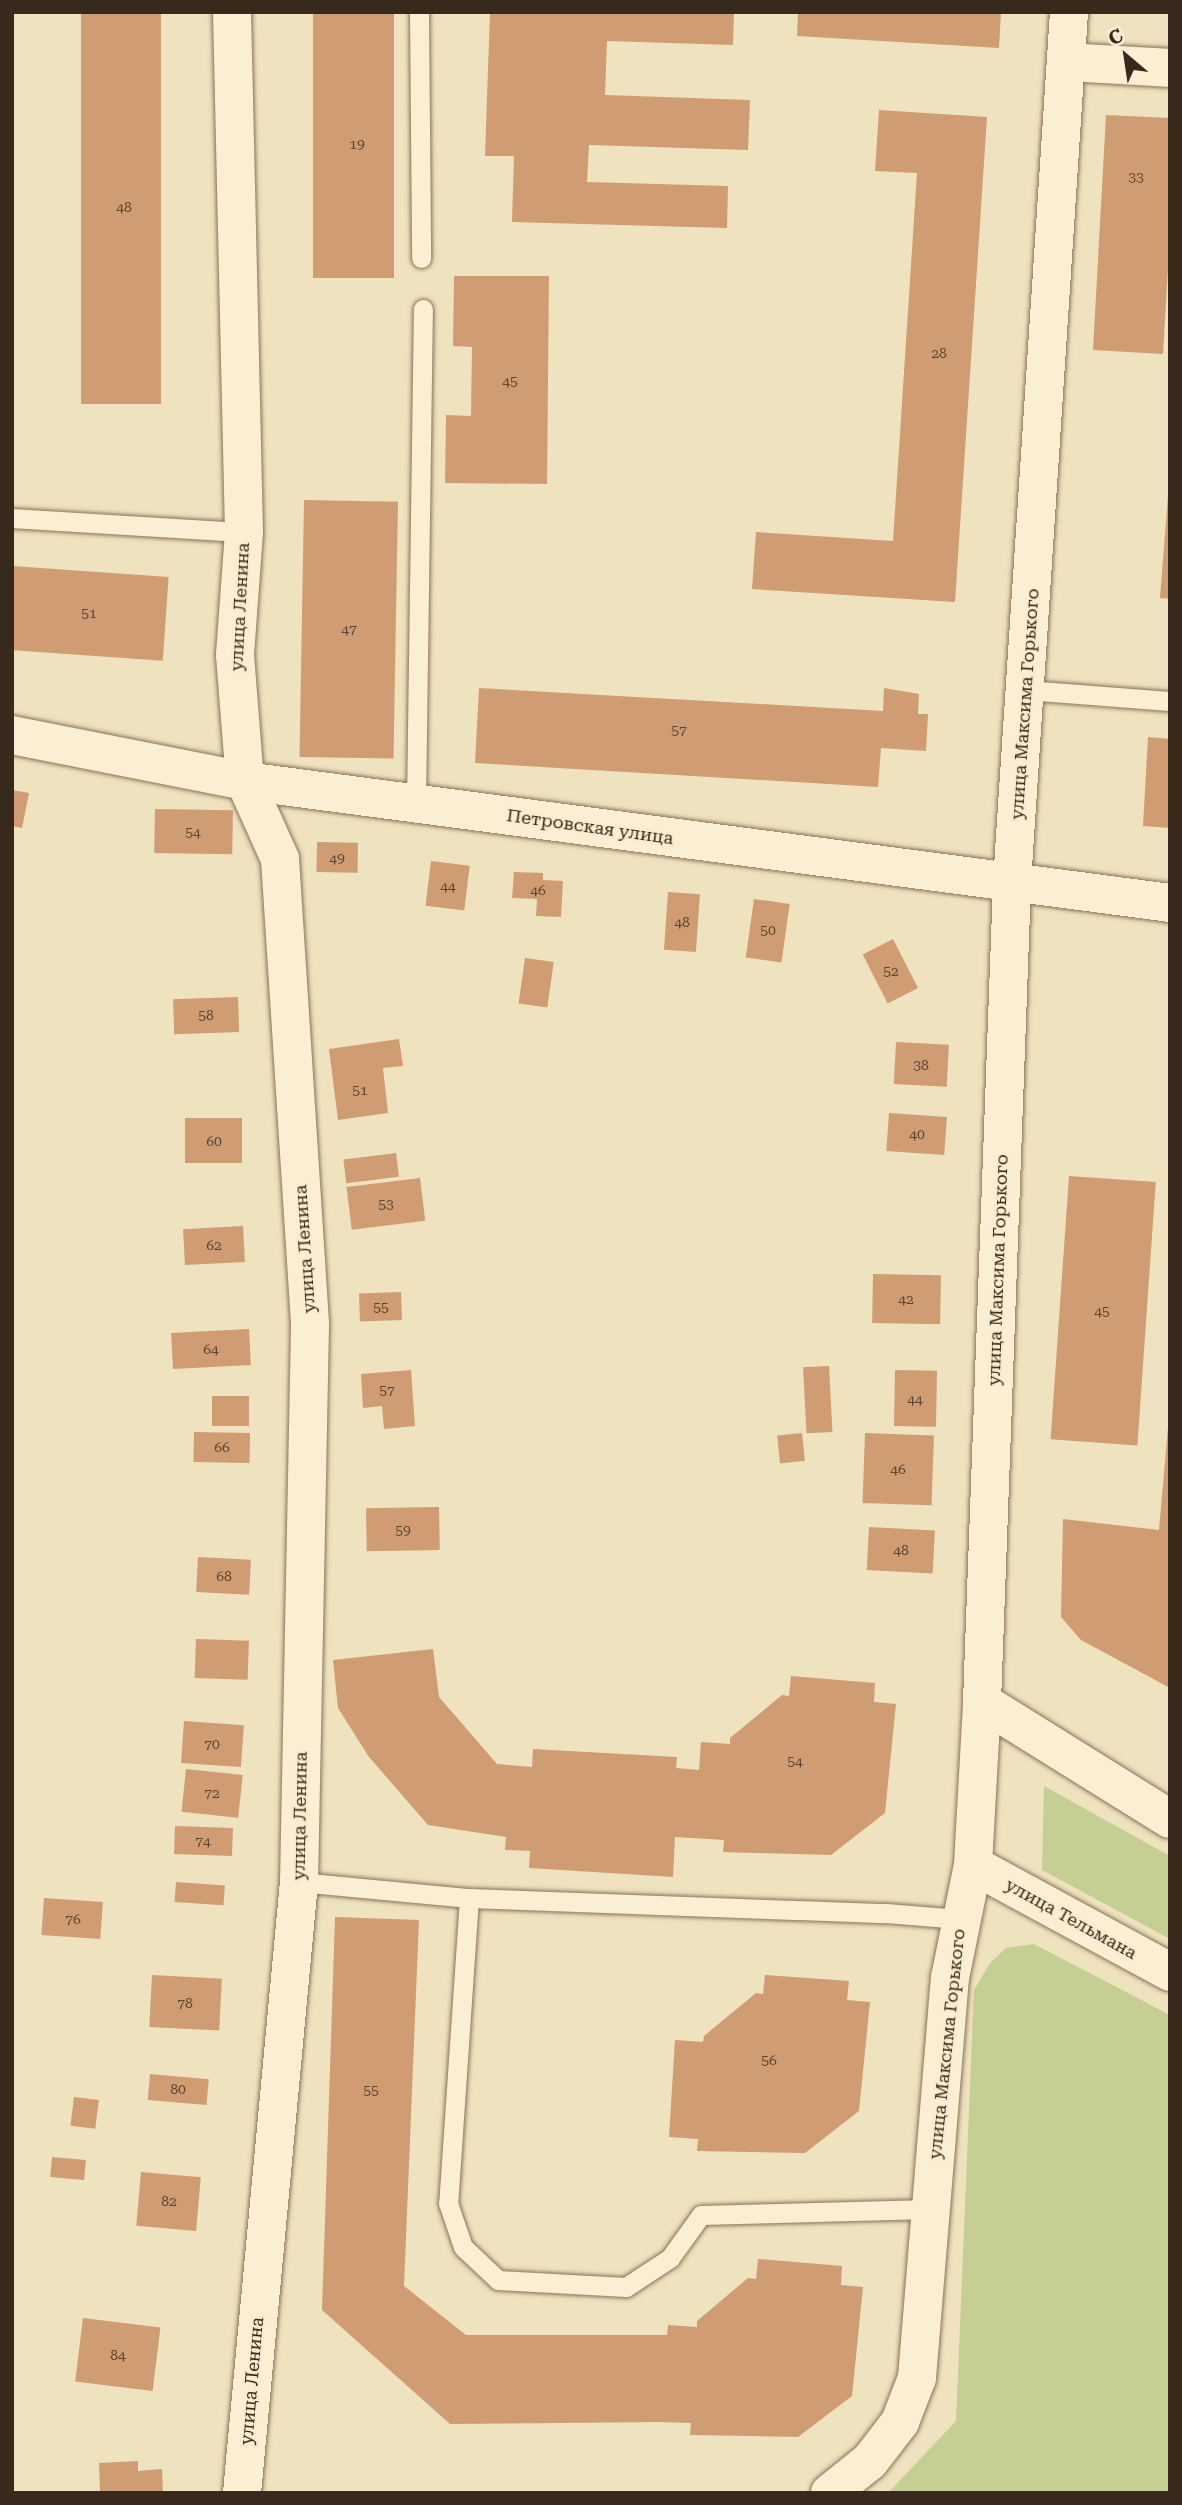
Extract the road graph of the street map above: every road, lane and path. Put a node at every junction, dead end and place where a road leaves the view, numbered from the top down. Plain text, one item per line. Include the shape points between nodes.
1 (232, 12) edge
2 (419, 12) edge
3 (1069, 12) edge
4 (1066, 62) junction
5 (1170, 68) edge
6 (421, 258) dead end
7 (423, 309) dead end
8 (12, 518) edge
9 (244, 532) junction
10 (1026, 690) junction
11 (1170, 701) edge
12 (12, 735) edge
13 (245, 781) junction
14 (416, 804) junction
15 (1012, 883) junction
16 (1170, 903) edge
17 (982, 1702) junction
18 (1170, 1819) edge
19 (973, 1865) junction
20 (299, 1882) junction
21 (469, 1898) junction
22 (960, 1919) junction
23 (1170, 1972) edge
24 (930, 2209) junction
25 (242, 2493) edge
26 (830, 2493) edge

1 - 9 main road, улица Ленина
2 - 6 lane
3 - 4 main road, улица Максима Горького
4 - 5 main road
4 - 10 main road, улица Максима Горького
7 - 14 lane
8 - 9 lane
9 - 13 main road, улица Ленина via 235,655
10 - 11 lane
10 - 15 main road, улица Максима Горького
12 - 13 main road, Петровская улица
13 - 14 main road, Петровская улица
13 - 20 main road, улица Ленина via 280,859 310,1326
14 - 15 main road, Петровская улица
15 - 16 main road, Петровская улица
15 - 17 main road, улица Максима Горького
17 - 18 main road
17 - 19 main road, улица Максима Горького
19 - 22 main road, улица Максима Горького
19 - 23 main road, улица Тельмана
20 - 21 lane
20 - 25 main road, улица Ленина
21 - 22 lane
21 - 24 lane via 448,2203 463,2247 498,2280 626,2287 670,2258 701,2216
22 - 24 main road, улица Максима Горького via 950,1978
24 - 26 main road, улица Максима Горького via 918,2378 900,2422 870,2461

